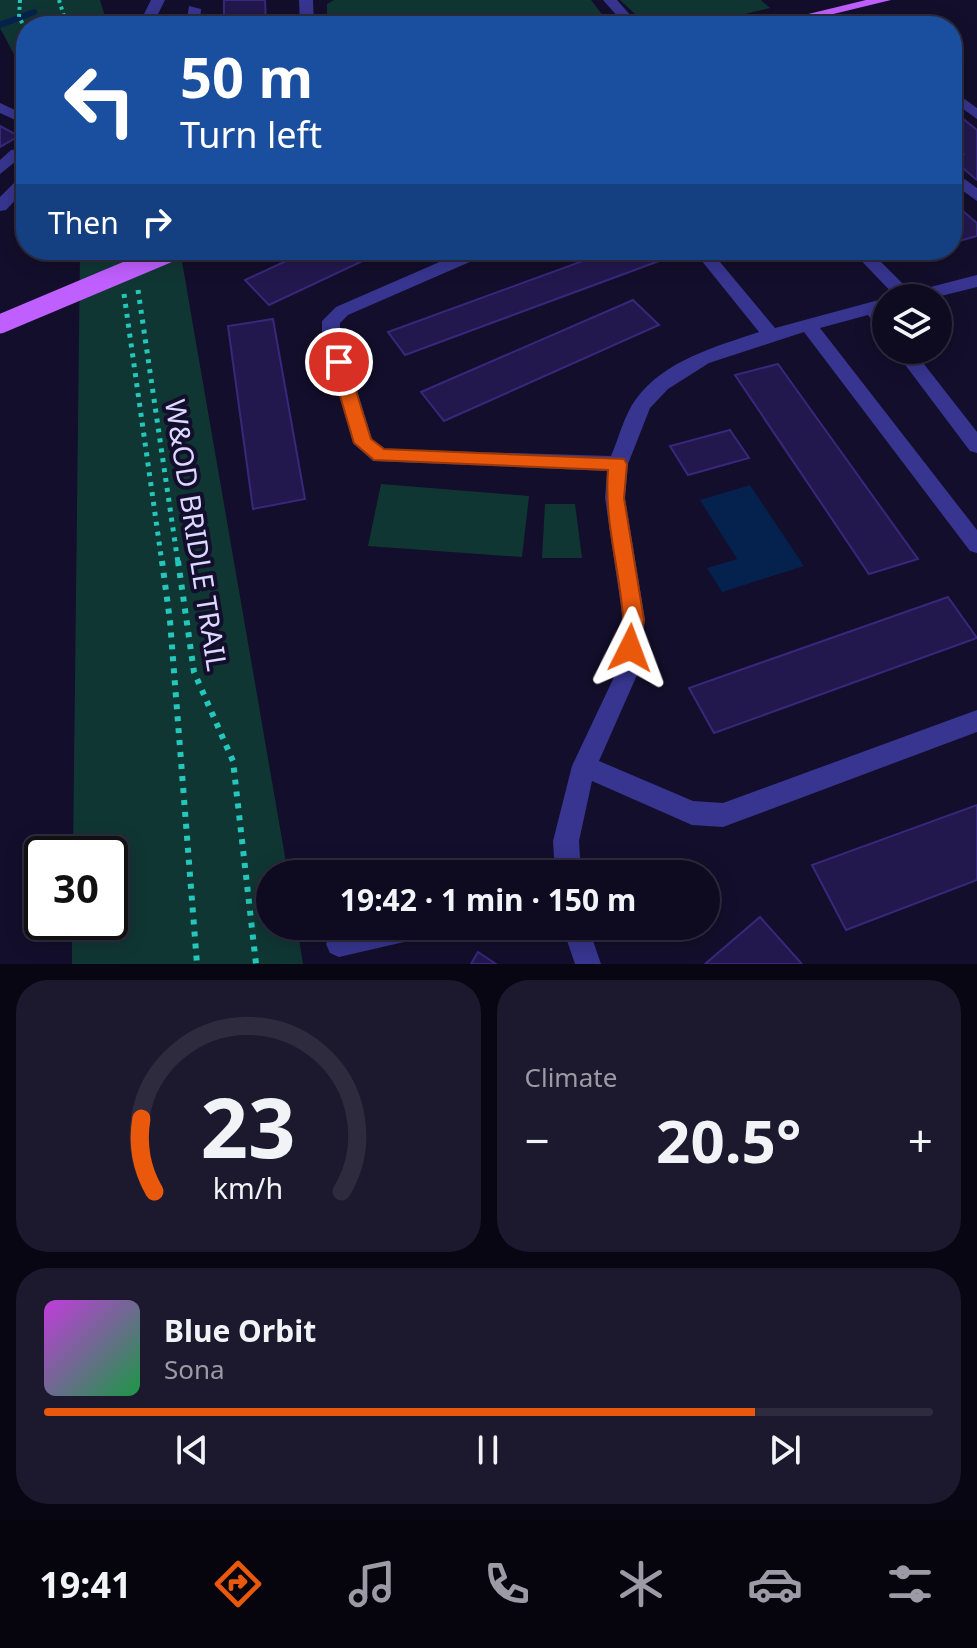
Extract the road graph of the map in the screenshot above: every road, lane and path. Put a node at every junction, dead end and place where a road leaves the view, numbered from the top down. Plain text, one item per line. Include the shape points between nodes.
1 (610, 0) edge
2 (881, 0) edge
3 (194, 9) dead end
4 (194, 16) edge
5 (624, 16) edge
6 (810, 16) edge
7 (16, 153) edge
8 (0, 169) edge
9 (16, 190) edge
10 (0, 206) edge
11 (152, 260) edge
12 (459, 260) edge
13 (709, 260) edge
14 (869, 260) edge
15 (137, 281) dead end
16 (977, 281) edge
17 (894, 284) edge
18 (952, 287) edge
19 (124, 289) dead end
20 (872, 308) edge
21 (0, 324) edge
22 (808, 325) junction
23 (771, 335) junction
24 (915, 364) edge
25 (974, 435) edge
26 (618, 464) junction
27 (977, 545) edge
28 (977, 721) edge
29 (584, 766) junction
30 (567, 860) edge
31 (356, 940) edge
32 (580, 940) edge
33 (339, 944) dead end
34 (197, 964) edge
35 (256, 964) edge
36 (588, 964) edge

1 - 5 street
2 - 6 main road
3 - 4 street
7 - 8 street
9 - 10 street
11 - 21 main road, bridge
12 - 26 street via 342,311 331,321 363,443 380,456
13 - 23 street
14 - 17 street
15 - 35 path, W&OD BRIDLE TRAIL via 194,672 233,761
16 - 18 street
19 - 34 path via 170,621
20 - 22 street
22 - 23 street
22 - 27 street
23 - 26 street via 703,358 661,384 642,405
24 - 25 street
26 - 29 street via 615,498 634,620 626,675
28 - 29 street via 723,815 692,813
29 - 30 street via 566,841
31 - 33 street
32 - 36 street

